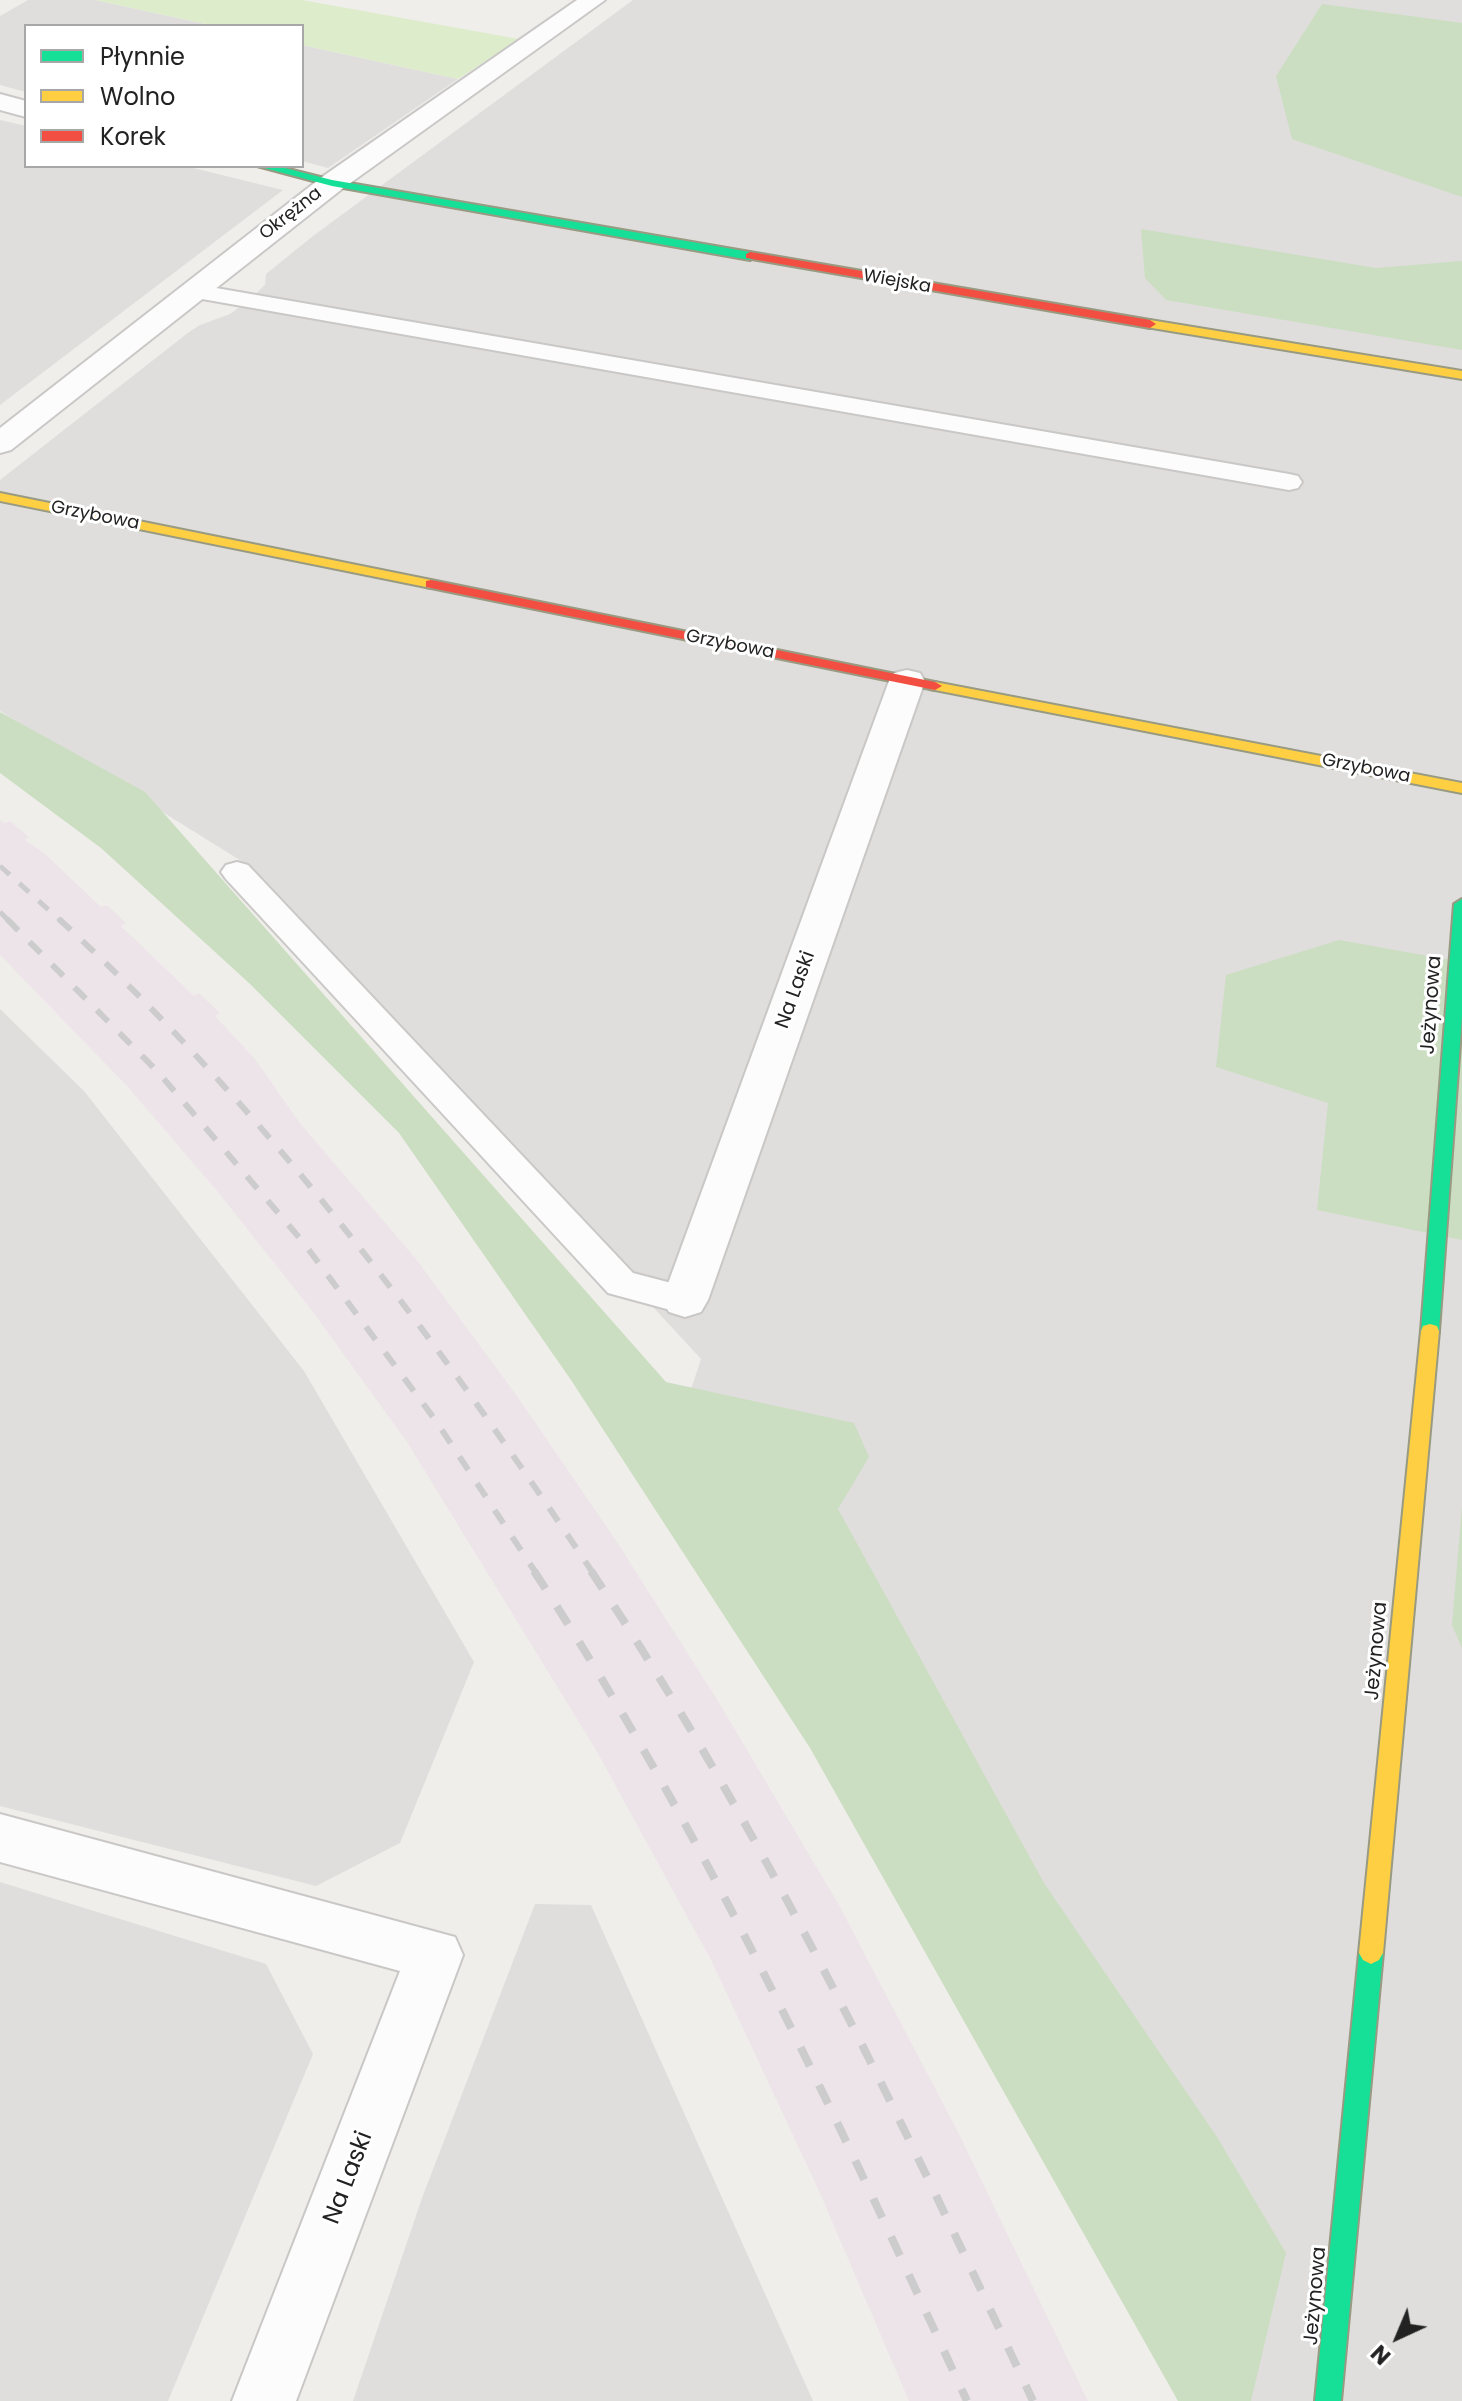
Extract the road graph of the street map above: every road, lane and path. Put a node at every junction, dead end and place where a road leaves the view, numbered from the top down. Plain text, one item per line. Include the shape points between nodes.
1 (593, 0) edge
2 (0, 102) edge
3 (24, 108) edge
4 (271, 168) edge
5 (332, 183) junction
6 (193, 291) junction
7 (1462, 375) edge
8 (0, 443) edge
9 (1289, 482) dead end
10 (0, 497) edge
11 (907, 681) junction
12 (1462, 788) edge
13 (237, 872) dead end
14 (1462, 904) edge
15 (685, 1300) joint
16 (0, 1838) edge
17 (264, 2401) edge
18 (1328, 2401) edge

1 - 5 street, Okrężna
2 - 3 street
4 - 5 street, Wiejska
5 - 6 street, Okrężna
5 - 7 street, Wiejska
6 - 8 street, Okrężna
6 - 9 lane
10 - 11 street, Grzybowa
11 - 12 street, Grzybowa
11 - 15 street, Na Laski
13 - 15 lane via 621,1283
14 - 18 street, Jeżynowa via 1434,1286
16 - 17 street, Na Laski via 435,1955

